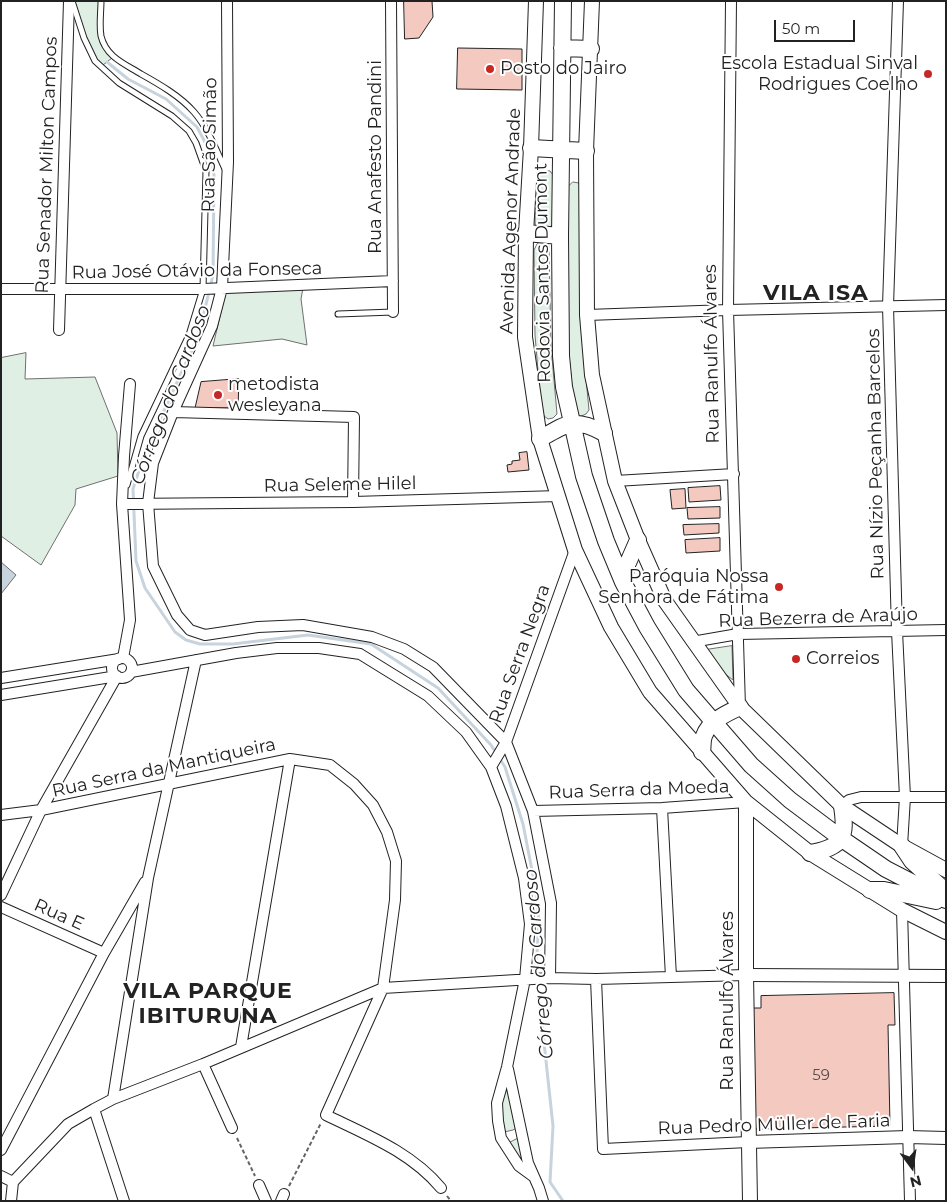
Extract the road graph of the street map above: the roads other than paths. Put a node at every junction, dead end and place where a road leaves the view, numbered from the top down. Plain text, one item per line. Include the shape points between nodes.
1 (71, 1) edge
2 (101, 1) edge
3 (227, 1) edge
4 (391, 1) edge
5 (536, 1) edge
6 (563, 1) edge
7 (592, 1) edge
8 (730, 1) edge
9 (898, 1) edge
10 (562, 48) junction
11 (591, 48) junction
12 (531, 148) junction
13 (562, 149) junction
14 (586, 151) junction
15 (228, 174) junction
16 (526, 233) junction
17 (560, 236) junction
18 (393, 281) junction
19 (222, 288) junction
20 (1, 289) edge
21 (203, 289) junction
22 (60, 290) junction
23 (946, 305) edge
24 (888, 306) junction
25 (728, 310) junction
26 (393, 312) joint
27 (338, 314) dead end
28 (587, 315) junction
29 (59, 330) dead end
30 (130, 384) dead end
31 (173, 412) junction
32 (571, 422) junction
33 (604, 433) junction
34 (540, 439) junction
35 (734, 474) junction
36 (615, 481) junction
37 (559, 496) junction
38 (353, 502) junction
39 (148, 503) junction
40 (122, 504) junction
41 (638, 540) junction
42 (574, 550) junction
43 (623, 582) junction
44 (946, 630) edge
45 (897, 631) junction
46 (738, 634) junction
47 (692, 642) junction
48 (121, 658) junction
49 (196, 660) junction
50 (131, 672) junction
51 (117, 676) junction
52 (1, 678) edge
53 (1, 695) edge
54 (740, 707) junction
55 (713, 722) junction
56 (506, 742) junction
57 (702, 752) junction
58 (290, 759) junction
59 (490, 767) junction
60 (167, 785) junction
61 (946, 796) edge
62 (906, 797) junction
63 (746, 802) junction
64 (842, 806) junction
65 (662, 808) junction
66 (41, 810) junction
67 (533, 811) junction
68 (1, 815) edge
69 (842, 839) junction
70 (902, 846) junction
71 (810, 853) junction
72 (946, 870) edge
73 (148, 878) junction
74 (870, 890) junction
75 (1, 895) edge
76 (946, 895) edge
77 (946, 901) edge
78 (1, 907) edge
79 (902, 910) junction
80 (946, 932) edge
81 (104, 953) junction
82 (746, 976) junction
83 (903, 976) junction
84 (946, 976) edge
85 (671, 977) junction
86 (550, 978) junction
87 (526, 979) junction
88 (596, 979) junction
89 (383, 988) junction
90 (242, 1047) junction
91 (203, 1064) junction
92 (507, 1067) junction
93 (114, 1099) junction
94 (94, 1109) junction
95 (232, 1128) road end
96 (908, 1137) junction
97 (946, 1138) edge
98 (748, 1142) junction
99 (2, 1145) edge
100 (1, 1176) edge
101 (534, 1177) junction
102 (13, 1182) junction
103 (259, 1185) road end
104 (441, 1188) dead end
105 (11, 1201) edge
106 (124, 1201) edge
107 (266, 1201) edge
108 (543, 1201) edge
109 (750, 1201) edge
110 (910, 1201) edge

1 - 21 lane via 95,61 119,83 172,116 189,131 196,143 206,171
1 - 22 street, Rua Senador Milton Campos
2 - 15 lane via 101,36 108,50 121,64 173,94 194,112
3 - 15 street, Rua São Simão
4 - 18 street, Rua Anafesto Pandini
5 - 12 main road, Avenida Agenor Andrade
6 - 10 highway, Rodovia Santos Dumont
7 - 11 main road
8 - 25 street, Rua Ranulfo Álvares
9 - 24 street, Rua Nízio Peçanha Barcelos
10 - 11 highway
10 - 13 highway, Rodovia Santos Dumont
11 - 14 main road
12 - 13 highway
12 - 16 main road, Avenida Agenor Andrade
13 - 14 highway
13 - 17 highway, Rodovia Santos Dumont
14 - 28 main road
15 - 19 street, Rua São Simão
16 - 17 highway
16 - 34 main road, Avenida Agenor Andrade via 525,337
17 - 32 highway, Rodovia Santos Dumont via 561,356
18 - 19 street, Rua José Otávio da Fonseca
18 - 26 street, Rua Anafesto Pandini
19 - 21 street, Rua José Otávio da Fonseca
19 - 31 street, Rua São Simão via 212,326
20 - 22 street, Rua José Otávio da Fonseca
21 - 22 street, Rua José Otávio da Fonseca
21 - 40 lane via 189,335 141,436
22 - 29 street, Rua Senador Milton Campos
23 - 24 street
24 - 25 street
24 - 45 street, Rua Nízio Peçanha Barcelos
25 - 28 street
25 - 35 street, Rua Ranulfo Álvares
26 - 27 lane
28 - 33 main road via 592,375
30 - 40 street
31 - 38 street via 354,417
31 - 39 street, Rua São Simão via 153,463
32 - 33 highway via 590,425
32 - 34 highway
32 - 43 highway, Rodovia Santos Dumont via 584,476
33 - 36 main road
34 - 37 main road, Avenida Agenor Andrade
35 - 36 street
35 - 46 street, Rua Ranulfo Álvares
36 - 41 main road
37 - 38 street, Rua Seleme Hilel
37 - 42 main road, Avenida Agenor Andrade
38 - 39 street, Rua Seleme Hilel
39 - 40 street, Rua Seleme Hilel
39 - 56 street, Rua São Simão via 153,566 177,615 190,630 205,635 258,627 303,625 372,637 404,649 433,667
40 - 48 street via 130,620
41 - 43 highway
41 - 47 main road via 665,602
42 - 56 street, Rua Serra Negra
42 - 57 main road, Avenida Agenor Andrade via 611,627 650,692
43 - 55 highway, Rodovia Santos Dumont via 686,690
44 - 45 street, Rua Bezerra de Araújo
45 - 46 street, Rua Bezerra de Araújo
45 - 62 street, Rua Nízio Peçanha Barcelos
46 - 47 street, Rua Bezerra de Araújo
46 - 54 street, Rua Ranulfo Álvares
47 - 54 main road
48 - 50 street via 130,663
48 - 51 street via 114,662 112,668
48 - 52 street
49 - 50 street
49 - 59 street via 277,648 319,648 360,654 428,696 466,732
49 - 60 street
50 - 51 street via 127,676
51 - 53 street
51 - 66 street
54 - 55 highway
54 - 64 main road
55 - 57 highway via 704,735
55 - 69 highway, Rodovia Santos Dumont via 751,765
56 - 59 street, Rua Serra Negra
56 - 67 street
57 - 63 main road, Avenida Agenor Andrade
58 - 60 street, Rua Serra da Mantiqueira
58 - 89 street, Rua Serra da Mantiqueira via 330,765 373,805 388,832 396,861 395,900
58 - 90 street
59 - 87 street via 506,806 524,878 530,924
60 - 66 street, Rua Serra da Mantiqueira
60 - 73 street
61 - 62 street
62 - 64 street via 861,797
62 - 70 street, Rua Nízio Peçanha Barcelos
63 - 65 street, Rua Serra da Moeda
63 - 71 main road, Avenida Agenor Andrade
63 - 82 main road, Rua Ranulfo Álvares
64 - 69 highway via 845,824
64 - 70 main road
65 - 67 street, Rua Serra da Moeda
65 - 85 street
66 - 68 street, Rua Serra da Mantiqueira
66 - 75 street
67 - 86 street via 551,903
69 - 71 highway via 828,850
69 - 77 highway, Rodovia Santos Dumont via 886,869
70 - 72 main road
70 - 76 highway via 912,861
71 - 74 main road, Avenida Agenor Andrade
73 - 81 street
73 - 93 street
74 - 77 highway
74 - 79 main road, Avenida Agenor Andrade
78 - 81 street, Rua E
79 - 80 main road, Avenida Agenor Andrade
79 - 83 street
81 - 99 street
82 - 83 street
82 - 85 street
82 - 98 main road, Rua Ranulfo Álvares
83 - 84 street
83 - 96 street
85 - 88 street
86 - 87 street
86 - 88 street
87 - 89 street
87 - 92 street
88 - 98 street, Rua Pedro Müller de Faria via 603,1149
89 - 90 street
89 - 104 street, Rua Serra da Mantiqueira via 326,1114 403,1154 421,1166
90 - 91 street
91 - 93 street
91 - 95 street
92 - 101 street
92 - 101 street via 497,1103 501,1138 519,1166
93 - 94 street
94 - 102 street via 68,1124
94 - 106 street
96 - 97 street, Rua Pedro Müller de Faria
96 - 98 street, Rua Pedro Müller de Faria
96 - 110 street
98 - 109 main road, Rua Ranulfo Álvares
100 - 102 street
101 - 108 street
102 - 105 street
103 - 107 street

